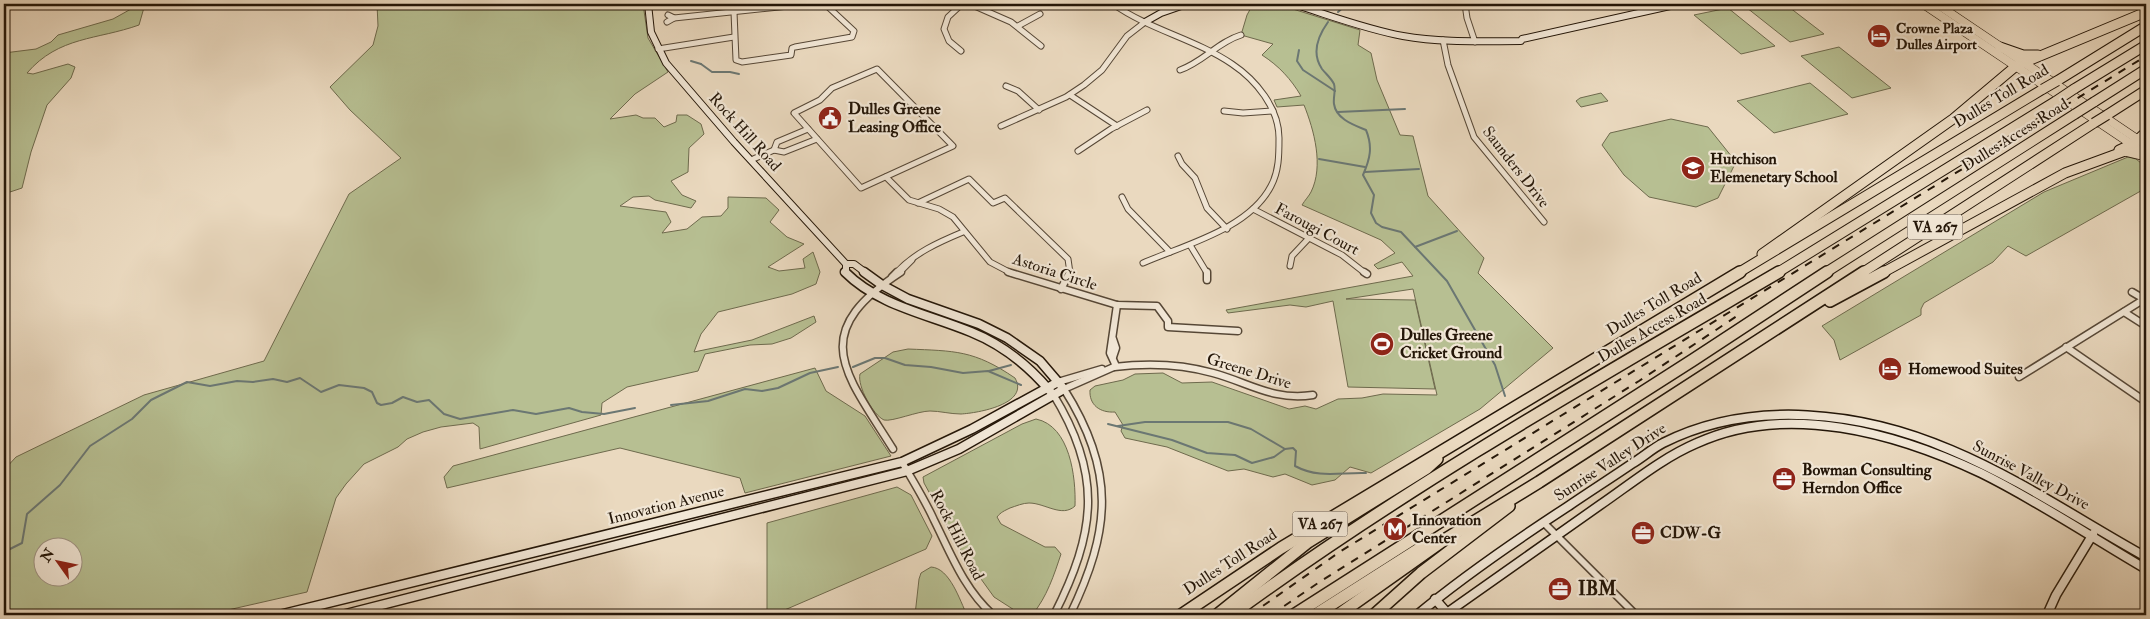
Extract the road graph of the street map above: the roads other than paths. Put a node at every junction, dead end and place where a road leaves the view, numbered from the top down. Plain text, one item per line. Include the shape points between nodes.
1 (8, 4) edge
2 (648, 4) edge
3 (808, 4) edge
4 (825, 4) edge
5 (962, 4) edge
6 (970, 4) edge
7 (1113, 4) edge
8 (1187, 4) edge
9 (1293, 4) edge
10 (1465, 4) edge
11 (1679, 4) edge
12 (1923, 4) edge
13 (1937, 4) edge
14 (1178, 5) edge
15 (4, 6) edge
16 (734, 12) junction
17 (2146, 12) edge
18 (1040, 14) dead end
19 (668, 15) dead end
20 (674, 18) junction
21 (667, 22) dead end
22 (1145, 22) junction
23 (1018, 26) junction
24 (2146, 26) edge
25 (1241, 35) dead end
26 (734, 38) junction
27 (1443, 40) junction
28 (1475, 42) junction
29 (2146, 45) edge
30 (1042, 46) dead end
31 (2000, 46) junction
32 (658, 49) junction
33 (961, 51) dead end
34 (1212, 52) junction
35 (2044, 55) junction
36 (2020, 64) junction
37 (1180, 70) dead end
38 (2145, 70) edge
39 (1006, 86) dead end
40 (2146, 90) edge
41 (1070, 95) junction
42 (1039, 110) junction
43 (1147, 110) dead end
44 (1224, 111) dead end
45 (1273, 111) junction
46 (1001, 126) dead end
47 (1117, 126) junction
48 (808, 129) junction
49 (2146, 132) edge
50 (817, 139) junction
51 (2139, 143) edge
52 (774, 150) junction
53 (1078, 151) dead end
54 (2112, 154) junction
55 (1178, 156) dead end
56 (2146, 156) edge
57 (751, 160) junction
58 (886, 177) junction
59 (1122, 197) dead end
60 (918, 203) junction
61 (1254, 209) junction
62 (1544, 222) dead end
63 (1227, 229) junction
64 (963, 232) junction
65 (1309, 238) junction
66 (1190, 245) junction
67 (1170, 252) junction
68 (1143, 263) dead end
69 (846, 264) junction
70 (1290, 266) dead end
71 (1744, 269) junction
72 (1367, 274) dead end
73 (1207, 280) dead end
74 (882, 285) junction
75 (1061, 289) junction
76 (873, 292) junction
77 (2132, 292) dead end
78 (2145, 299) edge
79 (1117, 305) junction
80 (2124, 312) junction
81 (2146, 326) edge
82 (1776, 329) junction
83 (1238, 331) dead end
84 (2066, 347) junction
85 (1116, 366) junction
86 (2019, 376) dead end
87 (1061, 386) junction
88 (1050, 391) junction
89 (1313, 395) dead end
90 (2146, 402) edge
91 (1463, 438) junction
92 (893, 449) dead end
93 (902, 462) junction
94 (907, 471) junction
95 (1539, 482) junction
96 (1470, 522) junction
97 (1544, 522) junction
98 (2096, 528) junction
99 (1557, 536) junction
100 (2091, 537) junction
101 (2146, 557) edge
102 (2146, 569) edge
103 (1435, 600) junction
104 (1446, 614) edge
105 (279, 615) edge
106 (342, 615) edge
107 (994, 615) edge
108 (1054, 615) edge
109 (1070, 615) edge
110 (1180, 615) edge
111 (1217, 615) edge
112 (1231, 615) edge
113 (1294, 615) edge
114 (1315, 615) edge
115 (1338, 615) edge
116 (1374, 615) edge
117 (1416, 615) edge
118 (1636, 615) edge
119 (2047, 615) edge

1 - 15 main road
2 - 32 street, Rock Hill Road via 651,32
3 - 16 street
4 - 26 street via 854,31 852,37 795,47 791,55 742,62 736,60
5 - 33 street via 948,17 944,29 949,41
6 - 23 street
7 - 22 street
8 - 14 street
9 - 27 street via 1385,32
10 - 28 street
11 - 28 street via 1514,42
12 - 36 main road
13 - 31 main road
14 - 22 street
16 - 20 street
16 - 26 street
17 - 35 highway
18 - 23 street
19 - 20 street
20 - 21 street
22 - 34 street
22 - 41 street via 1124,40 1094,78
23 - 30 street
24 - 71 highway, Dulles Toll Road / VA 267, bridge
25 - 34 street via 1229,39
26 - 32 street
27 - 28 street
27 - 62 street, Saunders Drive via 1448,65 1474,137
29 - 112 highway, Dulles Access Road, bridge via 1814,251 1606,372 1361,524
31 - 35 highway via 2027,56
31 - 36 main road
32 - 57 street, Rock Hill Road via 677,76
34 - 37 street via 1195,65
34 - 45 street via 1250,78 1263,92
35 - 36 highway
36 - 51 main road
36 - 71 highway via 1953,120 1774,243
38 - 113 highway, Dulles Access Road, bridge
39 - 42 street via 1018,91
40 - 82 highway, VA 267, bridge
41 - 42 street
41 - 47 street
42 - 46 street
43 - 47 street
44 - 45 street
45 - 61 street via 1279,136 1279,163 1269,190
47 - 53 street via 1084,144
48 - 50 street
48 - 52 street via 777,142
48 - 58 street via 794,113 821,101 832,88 878,69 953,146
49 - 51 highway
50 - 52 street via 784,152
50 - 58 street via 861,188
51 - 54 highway
51 - 56 main road
52 - 57 street
54 - 56 highway via 2129,151
54 - 82 highway via 2052,180
55 - 63 street via 1200,186 1209,211
57 - 69 street, Rock Hill Road
58 - 60 street, Astoria Circle via 903,195
59 - 67 street via 1126,206
60 - 64 street, Astoria Circle via 946,212
60 - 75 street via 969,179 993,203 1005,198 1068,259 1070,272
61 - 63 street
61 - 65 street, Farougi Court
63 - 66 street
64 - 74 street via 938,241
64 - 75 street, Astoria Circle via 981,253 1002,269
65 - 70 street via 1292,256
65 - 72 street, Farougi Court via 1350,260
66 - 67 street
66 - 73 street via 1207,271
67 - 68 street
69 - 74 street, Rock Hill Road via 854,264
69 - 76 street, Rock Hill Road via 845,272
71 - 91 highway, Dulles Toll Road / VA 267
74 - 76 street
74 - 87 street via 908,299 979,324 1008,338 1040,361
75 - 79 street, Astoria Circle
76 - 88 street via 907,310 993,343 1018,358
76 - 92 street via 853,312 846,326 842,342 844,362 859,396
77 - 78 street
78 - 80 street
79 - 83 street, Astoria Circle via 1157,306 1168,321 1168,327
79 - 85 street via 1113,339
80 - 81 street
80 - 84 street
82 - 95 highway, VA 267
84 - 86 street
84 - 90 street
85 - 87 street, Greene Drive
85 - 89 street, Greene Drive via 1153,364 1192,368 1286,398
87 - 88 street, Innovation Avenue
87 - 109 street via 1090,435 1100,464 1103,490 1102,523 1092,569
88 - 93 street, Innovation Avenue
88 - 94 street, Innovation Avenue via 975,440
88 - 108 street via 1080,446 1087,475 1088,510 1084,544
91 - 110 highway, Dulles Toll Road / VA 267 via 1274,552
91 - 111 highway via 1427,468 1308,542
93 - 94 street, Rock Hill Road
93 - 105 street, Innovation Avenue
94 - 106 street, Innovation Avenue
94 - 107 street, Rock Hill Road via 965,585 980,605
95 - 96 highway
95 - 116 highway, VA 267 via 1439,558
96 - 114 highway via 1435,538
96 - 115 highway
97 - 98 street, Sunrise Valley Drive via 1678,436 1724,420 1788,413 1865,423 1944,447 2012,478
97 - 99 street
97 - 103 street, Sunrise Valley Drive via 1475,568
98 - 100 street
98 - 101 street, Sunrise Valley Drive
99 - 100 street, Sunrise Valley Drive via 1669,457 1693,444 1730,430 1790,425 1832,427 1872,434 1936,454 2005,486
99 - 104 street, Sunrise Valley Drive
99 - 118 street
100 - 102 street, Sunrise Valley Drive
100 - 119 street
103 - 104 street
103 - 117 street, Sunrise Valley Drive

